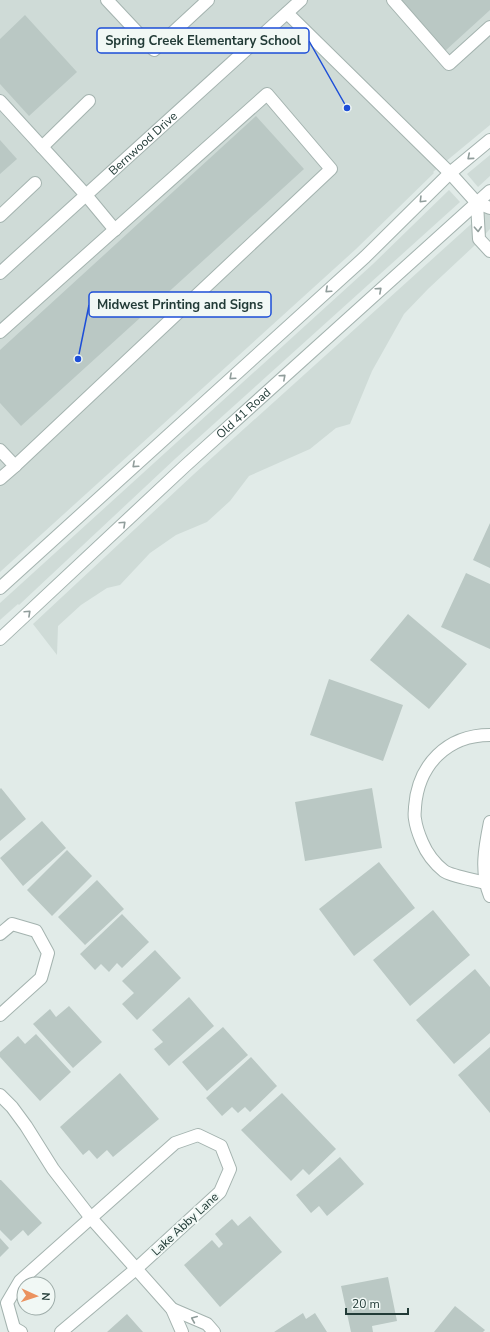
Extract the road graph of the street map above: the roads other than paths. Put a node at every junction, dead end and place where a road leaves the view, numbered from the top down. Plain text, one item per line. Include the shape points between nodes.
1 (107, 0) edge
2 (208, 0) edge
3 (392, 0) edge
4 (293, 5) edge
5 (490, 27) edge
6 (0, 101) edge
7 (89, 102) dead end
8 (490, 140) edge
9 (42, 147) junction
10 (450, 173) junction
11 (35, 183) dead end
12 (490, 192) edge
13 (86, 195) junction
14 (476, 203) junction
15 (490, 208) edge
16 (0, 216) edge
17 (115, 230) junction
18 (490, 251) edge
19 (0, 273) edge
20 (0, 332) edge
21 (0, 450) edge
22 (15, 466) junction
23 (0, 479) edge
24 (0, 588) edge
25 (0, 639) edge
26 (490, 735) edge
27 (490, 822) edge
28 (485, 883) junction
29 (490, 896) edge
30 (0, 934) edge
31 (0, 1015) edge
32 (0, 1095) edge
33 (91, 1218) junction
34 (136, 1269) junction
35 (172, 1309) junction
36 (21, 1332) edge
37 (61, 1332) edge
38 (182, 1332) edge
39 (214, 1332) edge

1 - 2 street via 154,50
3 - 5 street via 449,64
4 - 10 street, Bernwood Drive
4 - 13 street, Bernwood Drive
6 - 9 street
7 - 9 street
8 -> 10 street
9 - 13 street
10 - 14 street, Bernwood Drive
10 -> 24 street via 365,257
11 - 16 street
12 - 14 street, Old 41 Road
13 - 17 street
13 - 19 street, Bernwood Drive
14 - 15 street
14 -> 18 street via 479,239
25 -> 14 street, Old 41 Road via 190,461
17 - 20 street
17 - 22 street via 267,94 331,169
21 - 22 street
22 - 23 street
26 - 28 street via 463,739 445,748 429,764 420,780 415,819 424,846 434,862 446,872
27 - 28 street via 485,850
28 - 29 street
30 - 31 street via 12,924 36,931 48,953 41,978
32 - 33 street via 12,1107 53,1169
33 - 34 street
33 - 34 street, Lake Abby Lane via 175,1143 198,1136 221,1146 230,1169 220,1192
33 - 36 street, Lake Abby Lane via 20,1281 7,1303 14,1328
34 - 35 street
34 - 37 street, Lake Abby Lane
35 - 38 street
39 -> 35 street via 207,1324

